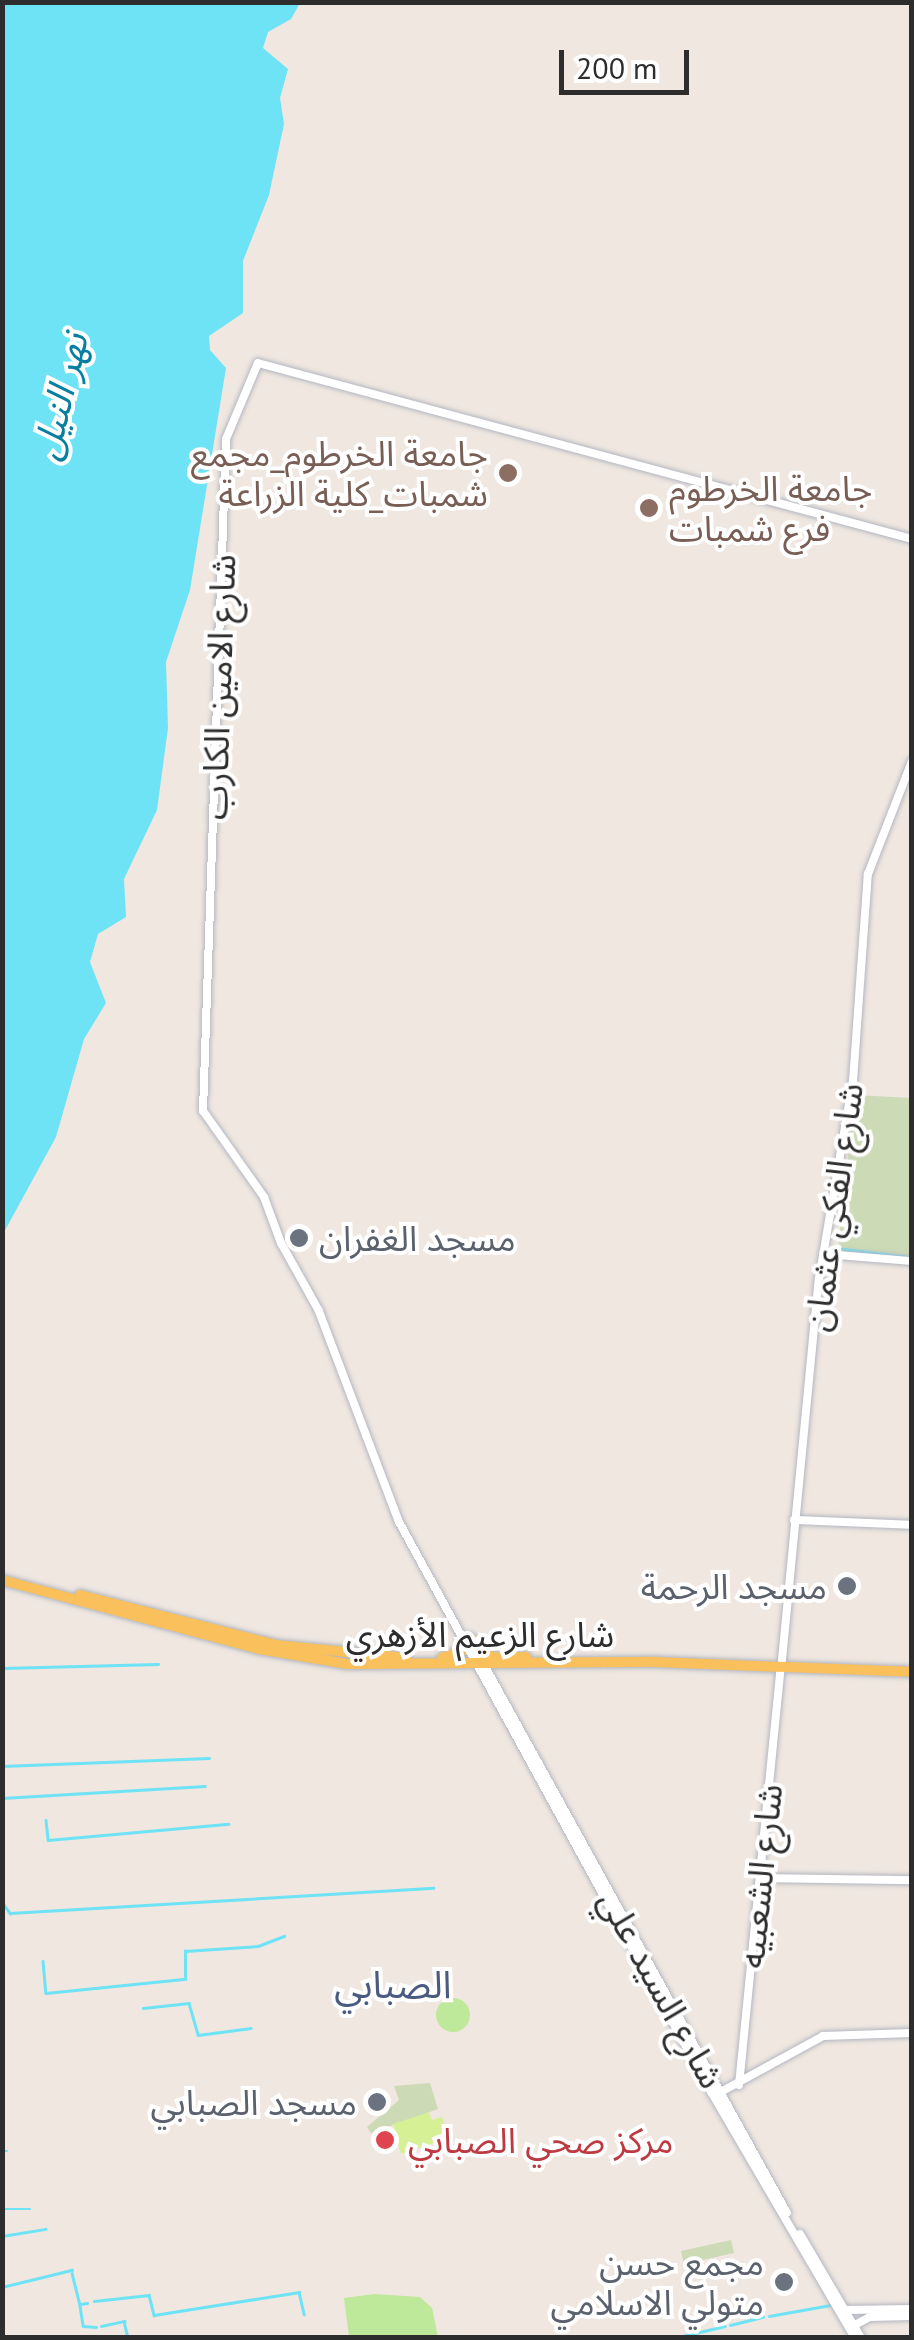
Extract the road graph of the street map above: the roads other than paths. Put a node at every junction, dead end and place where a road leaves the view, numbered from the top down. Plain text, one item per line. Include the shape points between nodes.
1 (912, 538) edge
2 (912, 761) edge
3 (826, 1254) junction
4 (912, 1261) edge
5 (794, 1520) junction
6 (912, 1525) edge
7 (2, 1577) edge
8 (58, 1592) junction
9 (464, 1636) junction
10 (442, 1658) junction
11 (481, 1663) junction
12 (782, 1663) junction
13 (912, 1669) edge
14 (492, 1679) joint
15 (760, 1878) junction
16 (912, 1880) edge
17 (912, 2033) edge
18 (738, 2085) junction
19 (718, 2099) junction
20 (772, 2192) junction
21 (845, 2310) junction
22 (912, 2312) edge
23 (852, 2327) junction
24 (858, 2338) edge

1 - 9 street, شارع الامين الكارب via 258,363 228,427 203,1111 264,1196 318,1311 388,1498
2 - 3 street, شارع الفكي عثمان via 868,874 853,1082
3 - 4 street
3 - 5 street, شارع الفكي عثمان
5 - 6 street
5 - 12 street, شارع الفكي عثمان
7 - 8 main road
8 - 10 main road, شارع الزعيم الأزهري via 291,1648
8 - 11 main road, شارع الزعيم الأزهري via 326,1662
9 - 10 main road via 460,1652
9 - 11 main road
9 - 11 street, شارع الامين الكارب
10 - 11 main road, شارع الزعيم الأزهري
11 - 12 main road, شارع الزعيم الأزهري
11 - 14 main road
11 - 19 street, شارع السيد علي
12 - 13 main road, شارع الزعيم الأزهري
12 - 15 street, شارع الشعبيه
14 - 19 street, شارع السيد علي
15 - 16 street
15 - 18 street, شارع الشعبيه
17 - 18 street via 823,2036
18 - 19 street
19 - 20 street, شارع السيد علي
20 - 21 street, شارع السيد علي
20 - 23 street, شارع السيد علي
21 - 22 street
21 - 23 street, شارع السيد علي
22 - 23 street via 870,2317
23 - 24 street, شارع السيد علي

